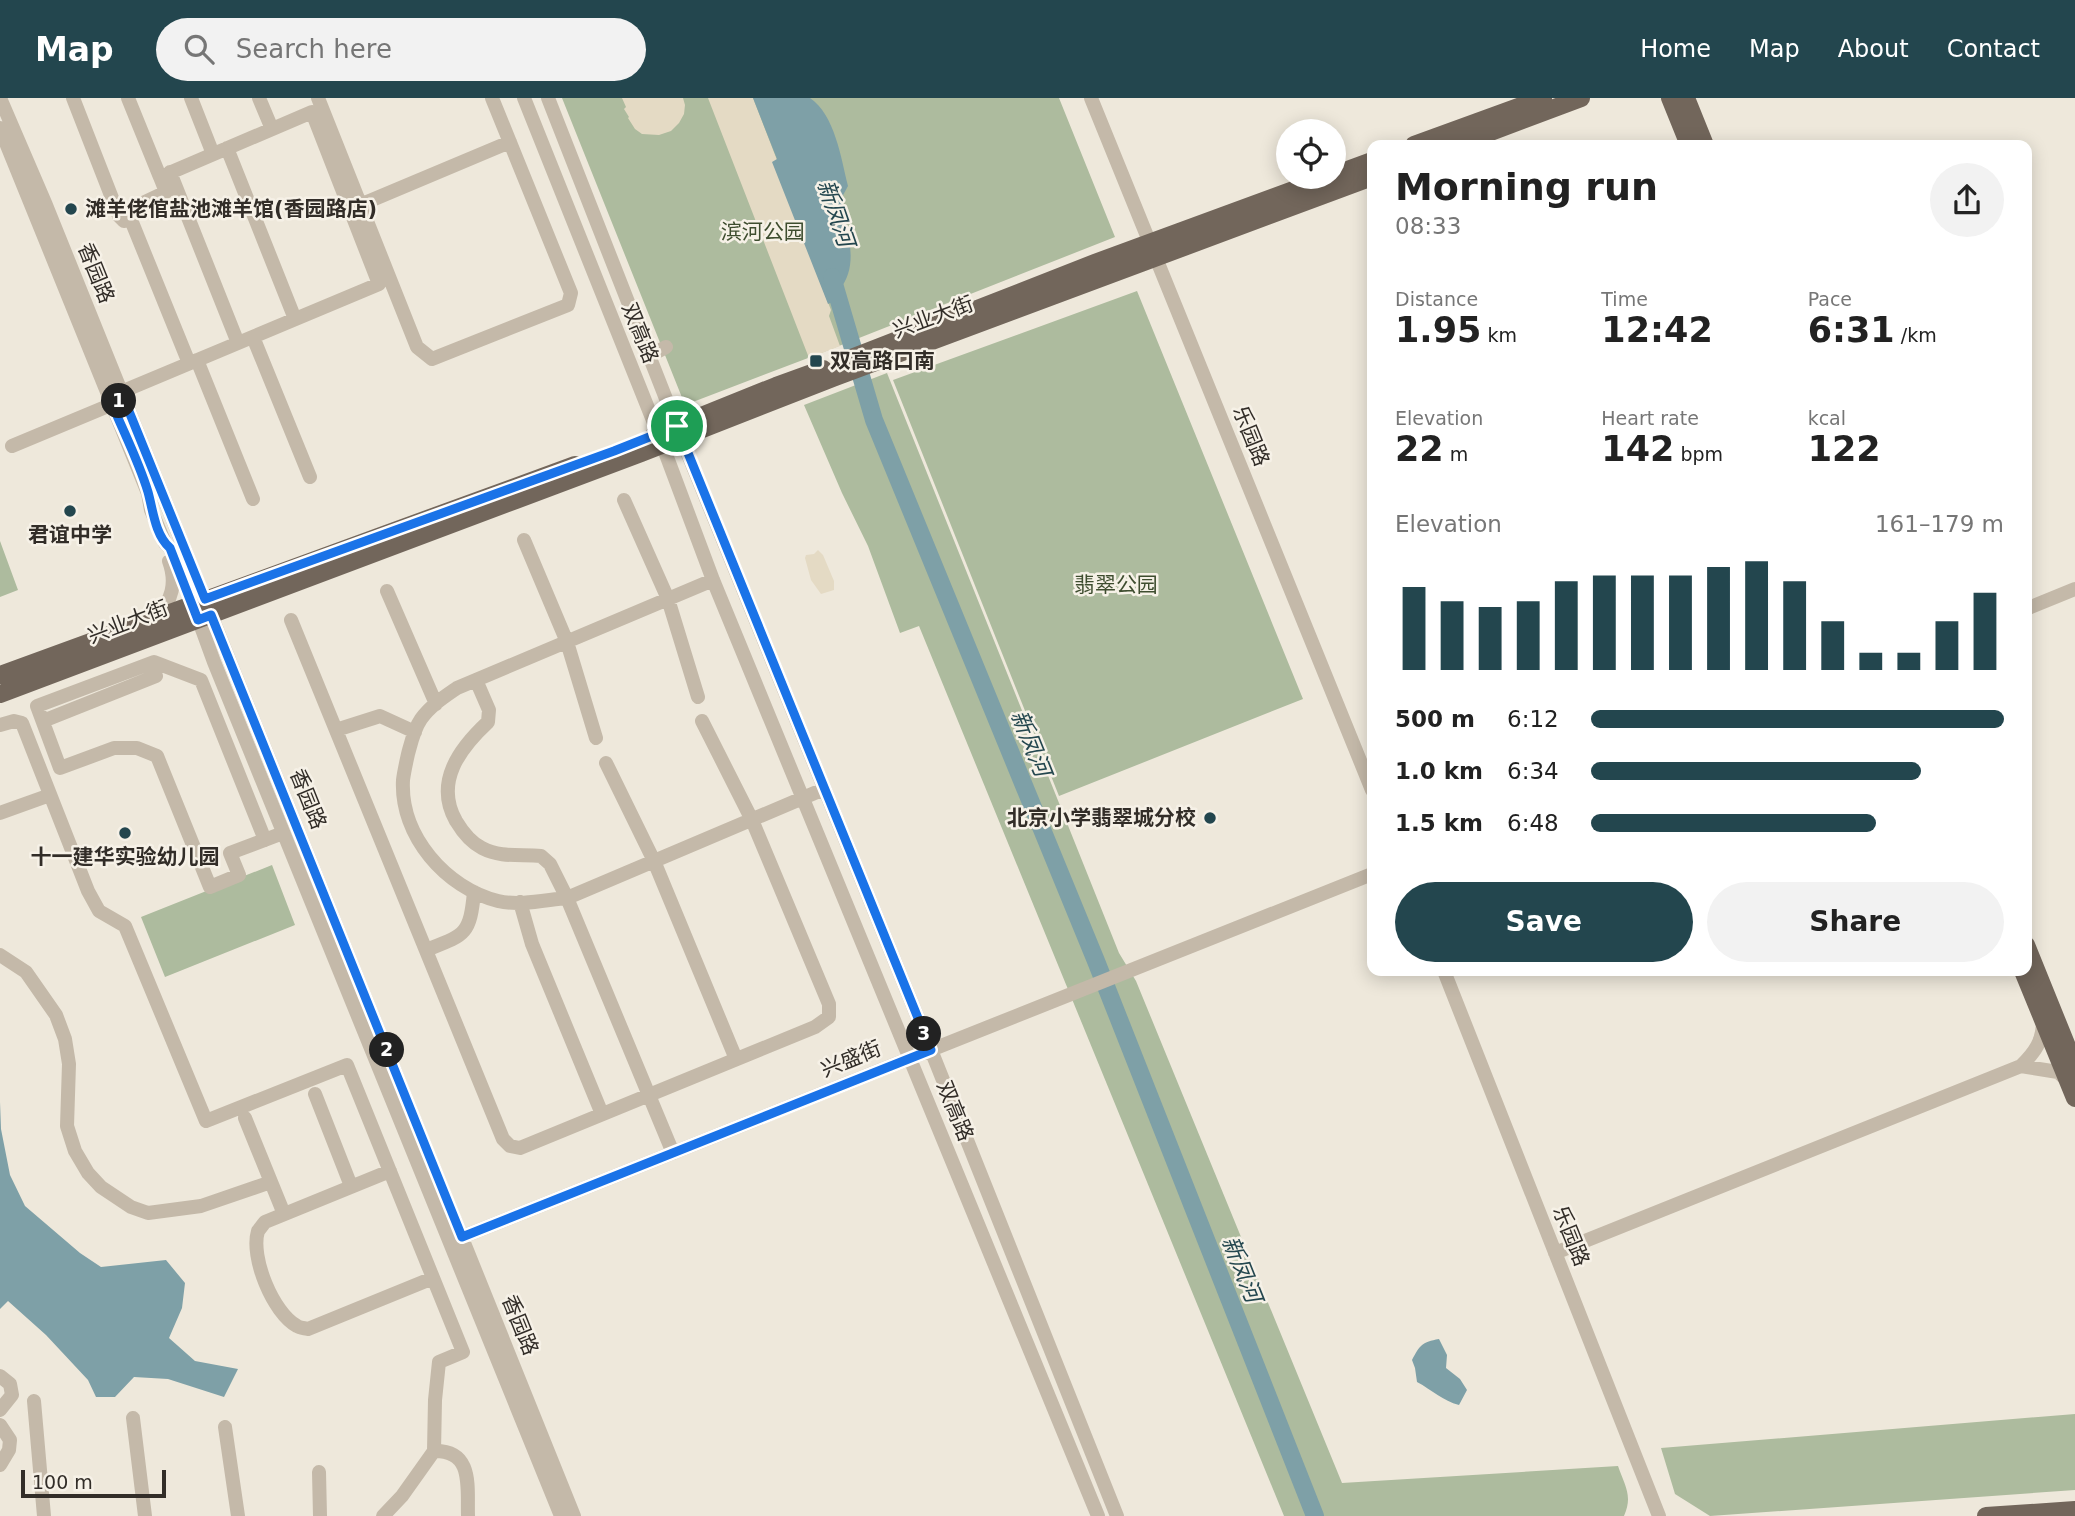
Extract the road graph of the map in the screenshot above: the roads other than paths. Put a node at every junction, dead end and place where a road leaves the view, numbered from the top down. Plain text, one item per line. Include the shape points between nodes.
1 (0, 98) edge
2 (73, 98) edge
3 (128, 98) edge
4 (191, 98) edge
5 (259, 98) edge
6 (318, 98) edge
7 (492, 98) edge
8 (524, 98) edge
9 (548, 98) edge
10 (1091, 98) edge
11 (1543, 98) edge
12 (1581, 98) edge
13 (1670, 98) edge
14 (1686, 98) edge
15 (0, 128) edge
16 (272, 129) junction
17 (1428, 140) edge
18 (1469, 140) edge
19 (1687, 140) edge
20 (1703, 140) edge
21 (510, 142) junction
22 (220, 151) junction
23 (1367, 163) edge
24 (1346, 171) edge
25 (165, 175) junction
26 (1367, 179) edge
27 (1300, 189) edge
28 (360, 205) junction
29 (131, 219) junction
30 (1153, 251) junction
31 (295, 319) junction
32 (253, 337) junction
33 (237, 343) junction
34 (666, 347) dead end
35 (649, 356) junction
36 (193, 362) junction
37 (119, 398) junction
38 (679, 431) junction
39 (660, 439) junction
40 (12, 446) dead end
41 (310, 477) dead end
42 (253, 499) dead end
43 (624, 500) dead end
44 (524, 540) dead end
45 (165, 543) junction
46 (713, 580) junction
47 (2075, 589) edge
48 (387, 592) dead end
49 (668, 599) junction
50 (2032, 607) edge
51 (202, 609) junction
52 (157, 617) junction
53 (291, 620) dead end
54 (567, 642) junction
55 (0, 675) edge
56 (156, 676) dead end
57 (477, 680) junction
58 (0, 694) edge
59 (698, 697) dead end
60 (436, 704) junction
61 (43, 721) junction
62 (702, 721) dead end
63 (0, 725) edge
64 (336, 730) junction
65 (415, 732) junction
66 (596, 738) dead end
67 (606, 763) dead end
68 (1367, 778) edge
69 (824, 789) junction
70 (50, 795) junction
71 (803, 798) junction
72 (0, 813) edge
73 (752, 820) junction
74 (283, 833) junction
75 (265, 840) junction
76 (654, 861) junction
77 (1367, 876) edge
78 (474, 892) junction
79 (567, 898) junction
80 (520, 902) junction
81 (426, 950) junction
82 (0, 955) edge
83 (2032, 962) edge
84 (1446, 976) edge
85 (2025, 976) edge
86 (2043, 1021) junction
87 (931, 1050) junction
88 (911, 1058) junction
89 (736, 1059) junction
90 (2021, 1066) junction
91 (2073, 1082) edge
92 (315, 1094) dead end
93 (649, 1094) junction
94 (602, 1114) junction
95 (245, 1118) dead end
96 (673, 1153) junction
97 (390, 1171) junction
98 (271, 1182) junction
99 (351, 1186) junction
100 (284, 1214) junction
101 (462, 1237) junction
102 (1555, 1253) junction
103 (433, 1278) junction
104 (0, 1376) edge
105 (34, 1401) dead end
106 (0, 1410) edge
107 (133, 1418) dead end
108 (0, 1425) edge
109 (225, 1427) dead end
110 (434, 1451) junction
111 (0, 1465) edge
112 (319, 1472) dead end
113 (1084, 1483) junction
114 (2075, 1510) edge
115 (44, 1516) edge
116 (145, 1516) edge
117 (238, 1516) edge
118 (320, 1516) edge
119 (383, 1516) edge
120 (468, 1516) edge
121 (561, 1516) edge
122 (574, 1516) edge
123 (1092, 1516) edge
124 (1098, 1516) edge
125 (1117, 1516) edge
126 (1659, 1516) edge
127 (1986, 1516) edge

1 - 37 street, 香园路
2 - 29 street via 119,216 124,221
3 - 25 street
4 - 22 street
5 - 16 street
6 - 28 street
7 - 21 street
8 - 39 street, 双高路
9 - 35 street, 双高路
10 - 30 street, 乐园路
11 - 17 main road
12 - 18 main road
13 - 19 main road
14 - 20 main road
15 - 37 street, 香园路
16 - 22 street
16 - 31 street via 312,112 379,284
21 - 28 street
21 - 28 street via 571,293 568,305 432,359 417,347
22 - 25 street
22 - 31 street
23 - 24 main road, 兴业大街
25 - 29 street via 166,192 130,209
25 - 33 street
26 - 30 main road, 兴业大街
27 - 30 main road, 兴业大街
29 - 36 street
30 - 38 main road, 兴业大街 via 832,372 776,386
30 - 68 street, 乐园路
31 - 32 street
32 - 33 street
32 - 41 street
33 - 36 street
34 - 35 street
35 - 38 street, 双高路
36 - 37 street
36 - 42 street
37 - 40 street
37 - 45 street, 香园路
37 - 51 street, 香园路
38 - 39 main road, 兴业大街
38 - 69 street, 双高路
39 - 46 street, 双高路
39 - 51 main road, 兴业大街
43 - 49 street
44 - 54 street
45 - 51 street, 香园路
45 - 52 street via 173,589
46 - 49 street
46 - 71 street, 双高路
47 - 50 street
48 - 60 street
49 - 54 street
49 - 59 street
51 - 52 main road, 兴业大街
51 - 58 main road, 兴业大街
51 - 74 street, 香园路 via 214,662
51 - 101 street, 香园路
52 - 55 main road, 兴业大街
53 - 64 street
54 - 57 street
54 - 66 street
56 - 61 street
57 - 60 street
57 - 79 street via 489,710 488,722 455,760 448,782 450,810 462,831 482,848 511,856 541,856
60 - 65 street
61 - 75 street via 37,706 154,662 201,680
61 - 75 street via 60,768 114,748 137,748 157,756 210,887 239,875 230,853
62 - 73 street
63 - 70 street via 22,723
64 - 65 street via 380,716
64 - 81 street
65 - 78 street via 403,782 413,829 446,874
67 - 76 street
69 - 71 street
69 - 87 street, 双高路
70 - 72 street
70 - 97 street via 99,911 125,926 206,1121 347,1065
71 - 73 street
71 - 88 street, 双高路
73 - 76 street
73 - 89 street via 829,1004 829,1017
74 - 75 street
74 - 121 street, 香园路
76 - 79 street
76 - 89 street
77 - 87 street, 兴盛街
78 - 80 street via 500,902
78 - 81 street via 471,919 464,932
79 - 80 street
79 - 93 street
80 - 94 street via 531,943
81 - 94 street via 503,1139 510,1146 520,1148
82 - 98 street via 26,972 56,1016 69,1064 67,1126 75,1152 101,1187 148,1213 201,1206
83 - 91 main road
84 - 102 street, 乐园路
85 - 86 main road
86 - 90 street via 2039,1045
86 - 91 main road
87 - 88 street, 兴盛街
87 - 125 street, 双高路
88 - 96 street, 兴盛街
88 - 113 street, 双高路
89 - 93 street
90 - 91 street via 2058,1072
90 - 102 street
92 - 99 street
93 - 94 street
93 - 96 street
95 - 98 street
96 - 101 street, 兴盛街
97 - 99 street
97 - 103 street
98 - 100 street
99 - 100 street
100 - 103 street via 265,1222 258,1231 257,1250 271,1296 297,1326 308,1329
101 - 122 street, 香园路
102 - 126 street, 乐园路
103 - 110 street via 463,1352 439,1362
104 - 106 street via 10,1384 12,1395
105 - 115 street
107 - 116 street
108 - 111 street via 10,1440
109 - 117 street
110 - 119 street
110 - 120 street via 443,1450 464,1463
112 - 118 street
113 - 123 street
113 - 124 street, 双高路
114 - 127 main road

